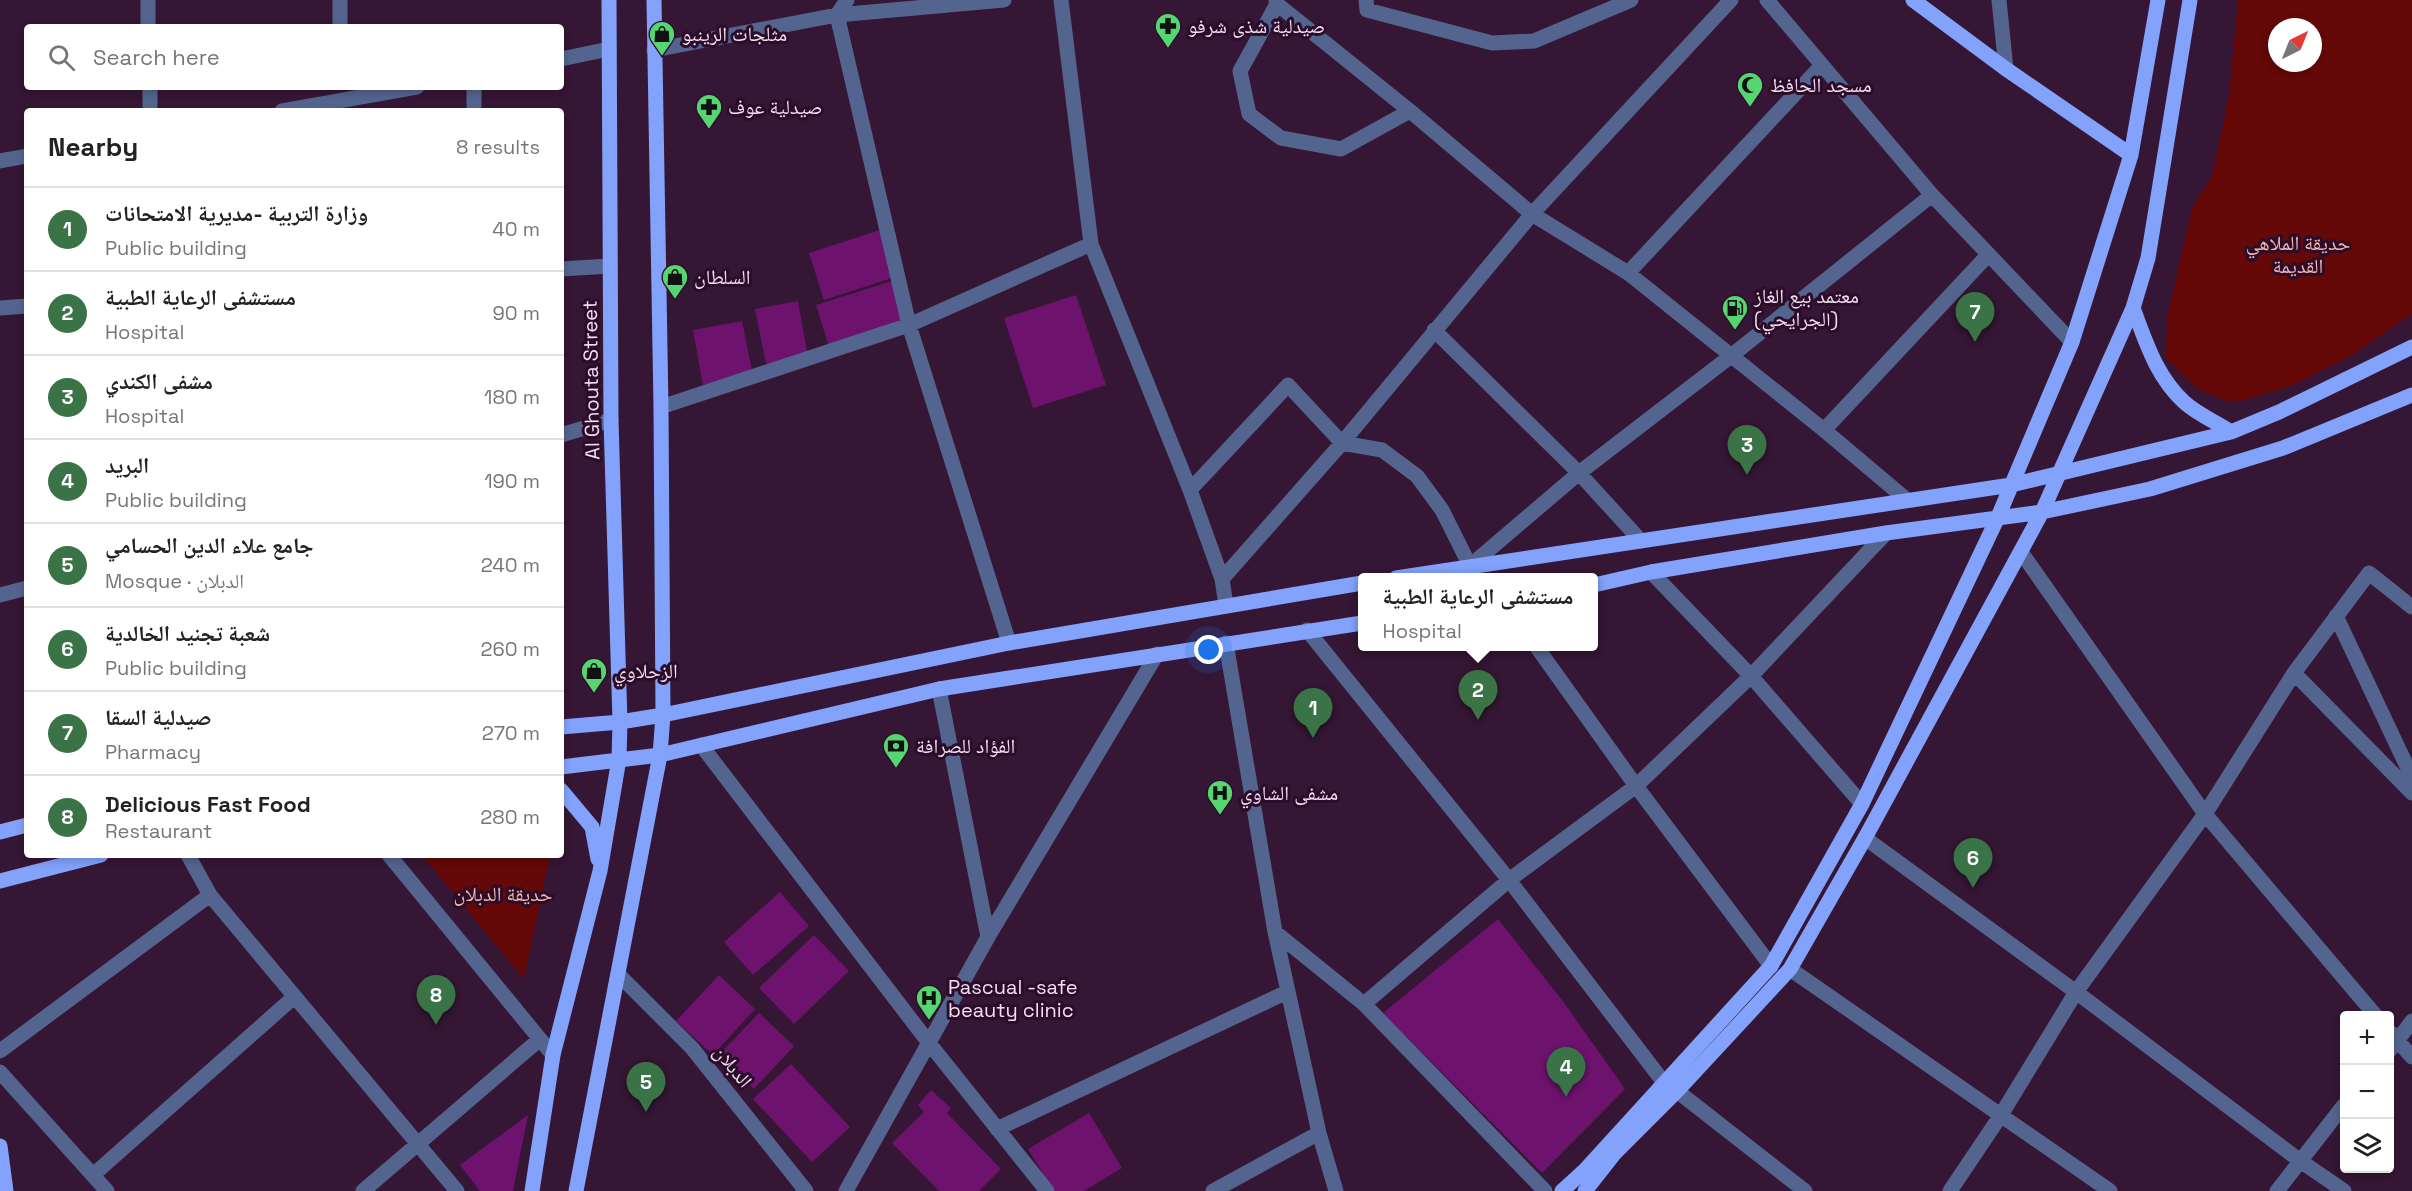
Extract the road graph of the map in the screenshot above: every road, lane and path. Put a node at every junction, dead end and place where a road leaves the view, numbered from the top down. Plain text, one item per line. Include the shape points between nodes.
1 (148, 0) edge
2 (340, 0) edge
3 (609, 0) edge
4 (654, 0) edge
5 (829, 0) edge
6 (847, 0) edge
7 (1004, 0) edge
8 (1061, 0) edge
9 (1366, 0) edge
10 (1631, 0) edge
11 (1731, 0) edge
12 (1767, 0) edge
13 (1913, 0) edge
14 (1999, 0) edge
15 (2158, 0) edge
16 (2190, 0) edge
17 (1276, 2) edge
18 (837, 15) junction
19 (148, 24) edge
20 (340, 24) edge
21 (609, 49) junction
22 (654, 50) junction
23 (564, 58) edge
24 (1822, 64) junction
25 (2006, 69) junction
26 (150, 90) edge
27 (399, 90) edge
28 (474, 90) edge
29 (341, 100) edge
30 (150, 108) edge
31 (298, 108) edge
32 (474, 108) edge
33 (1410, 111) junction
34 (2131, 155) junction
35 (24, 157) edge
36 (0, 161) edge
37 (1932, 195) junction
38 (1532, 214) junction
39 (1091, 244) junction
40 (1988, 255) junction
41 (610, 266) junction
42 (564, 270) edge
43 (1628, 273) junction
44 (24, 306) edge
45 (0, 308) edge
46 (2133, 309) junction
47 (909, 325) junction
48 (1434, 330) junction
49 (2072, 342) junction
50 (2412, 347) edge
51 (1731, 356) junction
52 (2412, 395) edge
53 (661, 407) junction
54 (611, 420) junction
55 (1824, 430) junction
56 (2231, 432) junction
57 (564, 434) edge
58 (1341, 443) junction
59 (1579, 473) junction
60 (2060, 474) junction
61 (2011, 485) junction
62 (1190, 490) junction
63 (1907, 500) junction
64 (2042, 512) junction
65 (1998, 517) junction
66 (1886, 533) junction
67 (1641, 541) junction
68 (2021, 552) junction
69 (1470, 566) junction
70 (1651, 572) junction
71 (1427, 573) edge
72 (1222, 579) junction
73 (1358, 584) edge
74 (1598, 584) edge
75 (24, 589) edge
76 (0, 596) edge
77 (1226, 605) junction
78 (2412, 607) edge
79 (2336, 616) junction
80 (1358, 624) edge
81 (1306, 630) junction
82 (1009, 643) junction
83 (1227, 643) junction
84 (1540, 651) edge
85 (1157, 654) junction
86 (2295, 673) junction
87 (1750, 676) junction
88 (939, 689) junction
89 (663, 715) junction
90 (620, 722) junction
91 (564, 727) edge
92 (701, 745) junction
93 (660, 755) junction
94 (619, 759) junction
95 (564, 767) edge
96 (2412, 777) edge
97 (1636, 786) junction
98 (2412, 793) edge
99 (564, 794) edge
100 (1862, 804) junction
101 (2205, 814) junction
102 (24, 826) edge
103 (0, 832) edge
104 (1865, 838) junction
105 (89, 858) edge
106 (190, 858) edge
107 (391, 858) edge
108 (600, 871) junction
109 (1509, 880) junction
110 (0, 881) edge
111 (210, 895) junction
112 (1275, 932) junction
113 (988, 937) junction
114 (1771, 966) junction
115 (1790, 969) junction
116 (618, 974) junction
117 (1287, 992) junction
118 (2076, 992) junction
119 (294, 997) junction
120 (1364, 1004) junction
121 (2372, 1011) edge
122 (2412, 1021) edge
123 (2394, 1039) edge
124 (540, 1040) junction
125 (929, 1043) junction
126 (2394, 1043) edge
127 (0, 1051) edge
128 (553, 1055) junction
129 (2412, 1057) edge
130 (0, 1072) edge
131 (1671, 1087) junction
132 (2340, 1110) edge
133 (2001, 1115) junction
134 (997, 1129) junction
135 (1319, 1133) junction
136 (417, 1145) junction
137 (0, 1146) edge
138 (2299, 1160) junction
139 (93, 1175) junction
140 (6, 1191) edge
141 (107, 1191) edge
142 (363, 1191) edge
143 (457, 1191) edge
144 (532, 1191) edge
145 (576, 1191) edge
146 (806, 1191) edge
147 (846, 1191) edge
148 (1047, 1191) edge
149 (1213, 1191) edge
150 (1336, 1191) edge
151 (1545, 1191) edge
152 (1562, 1191) edge
153 (1585, 1191) edge
154 (1805, 1191) edge
155 (1950, 1191) edge
156 (2110, 1191) edge
157 (2277, 1191) edge
158 (2344, 1191) edge

1 - 19 street
2 - 20 street
3 - 21 main road, Al Ghouta Street
4 - 22 main road
5 - 18 street
6 - 18 street
7 - 18 street
8 - 39 street
9 - 10 street via 1368,10 1492,43 1534,41
11 - 38 street
12 - 24 street
13 - 25 main road
14 - 25 street
15 - 34 main road
16 - 46 main road via 2148,258
17 - 33 street
17 - 33 street via 1240,71 1249,114 1281,138 1341,150
18 - 22 street
18 - 47 street
21 - 23 street
21 - 41 main road, Al Ghouta Street
22 - 53 main road
24 - 37 street
24 - 43 street
25 - 34 main road
26 - 30 street
27 - 29 street
28 - 32 street
29 - 31 street
33 - 38 street
34 - 49 main road
35 - 36 street
37 - 40 street
37 - 51 street
38 - 43 street
38 - 48 street
39 - 47 street
39 - 62 street
40 - 49 street
40 - 55 street
41 - 42 street
41 - 54 main road, Al Ghouta Street
43 - 51 street
44 - 45 street
46 - 56 main road via 2156,367 2168,384 2185,403
46 - 60 main road
47 - 53 street
47 - 82 street
48 - 58 street
48 - 59 street
49 - 61 main road
50 - 56 main road
51 - 55 street
51 - 59 street
52 - 64 main road via 2283,448 2150,489
53 - 89 main road
54 - 57 street
54 - 90 main road, Al Ghouta Street
55 - 63 street
56 - 60 main road
58 - 62 street via 1287,385
58 - 69 street via 1382,450 1417,476 1442,510
58 - 72 street
59 - 67 street
59 - 69 street
60 - 61 main road
60 - 64 main road
61 - 63 main road
61 - 65 main road
62 - 72 street
63 - 67 main road
64 - 65 main road
64 - 68 main road
65 - 66 main road
65 - 100 main road
66 - 70 main road
66 - 87 street
67 - 69 main road
68 - 101 street
68 - 104 main road
69 - 71 main road
70 - 74 main road
70 - 87 street
72 - 77 street
73 - 77 main road
75 - 76 street
77 - 82 main road
78 - 79 street via 2368,573
79 - 86 street
79 - 96 street
80 - 81 main road
81 - 83 main road
81 - 109 street
82 - 89 main road
83 - 85 main road
83 - 112 street
84 - 97 street
85 - 88 main road
85 - 113 street
86 - 98 street
86 - 101 street
87 - 97 street
87 - 100 street
88 - 92 main road
88 - 113 street
89 - 90 main road
89 - 93 main road
90 - 91 main road
90 - 94 main road, Al Ghouta Street
92 - 93 main road
92 - 125 street
93 - 94 main road
93 - 116 main road
94 - 95 main road
94 - 108 main road, Al Ghouta Street
97 - 109 street
97 - 114 street
99 - 108 main road via 592,827
100 - 114 main road
101 - 118 street
101 - 121 street
102 - 103 main road
104 - 115 main road
104 - 118 street
105 - 110 main road
106 - 111 street
107 - 124 street
108 - 128 main road, Al Ghouta Street
109 - 120 street
109 - 131 street
111 - 119 street
111 - 127 street
112 - 117 street
112 - 120 street
113 - 125 street
114 - 131 main road
115 - 131 main road
115 - 133 street
116 - 145 main road
116 - 146 street, الدبلان via 692,1048
117 - 134 street
117 - 135 street
118 - 133 street
118 - 138 street
119 - 136 street
119 - 139 street
120 - 151 street
122 - 123 street
124 - 128 street
124 - 136 street
125 - 134 street
125 - 147 street
126 - 129 street
128 - 144 main road, Al Ghouta Street
130 - 139 street
131 - 152 main road
131 - 153 main road
131 - 154 street
132 - 138 street
133 - 155 street
133 - 156 street
134 - 148 street
135 - 149 street
135 - 150 street
136 - 142 street
136 - 143 street
137 - 140 main road
138 - 157 street
138 - 158 street
139 - 141 street

